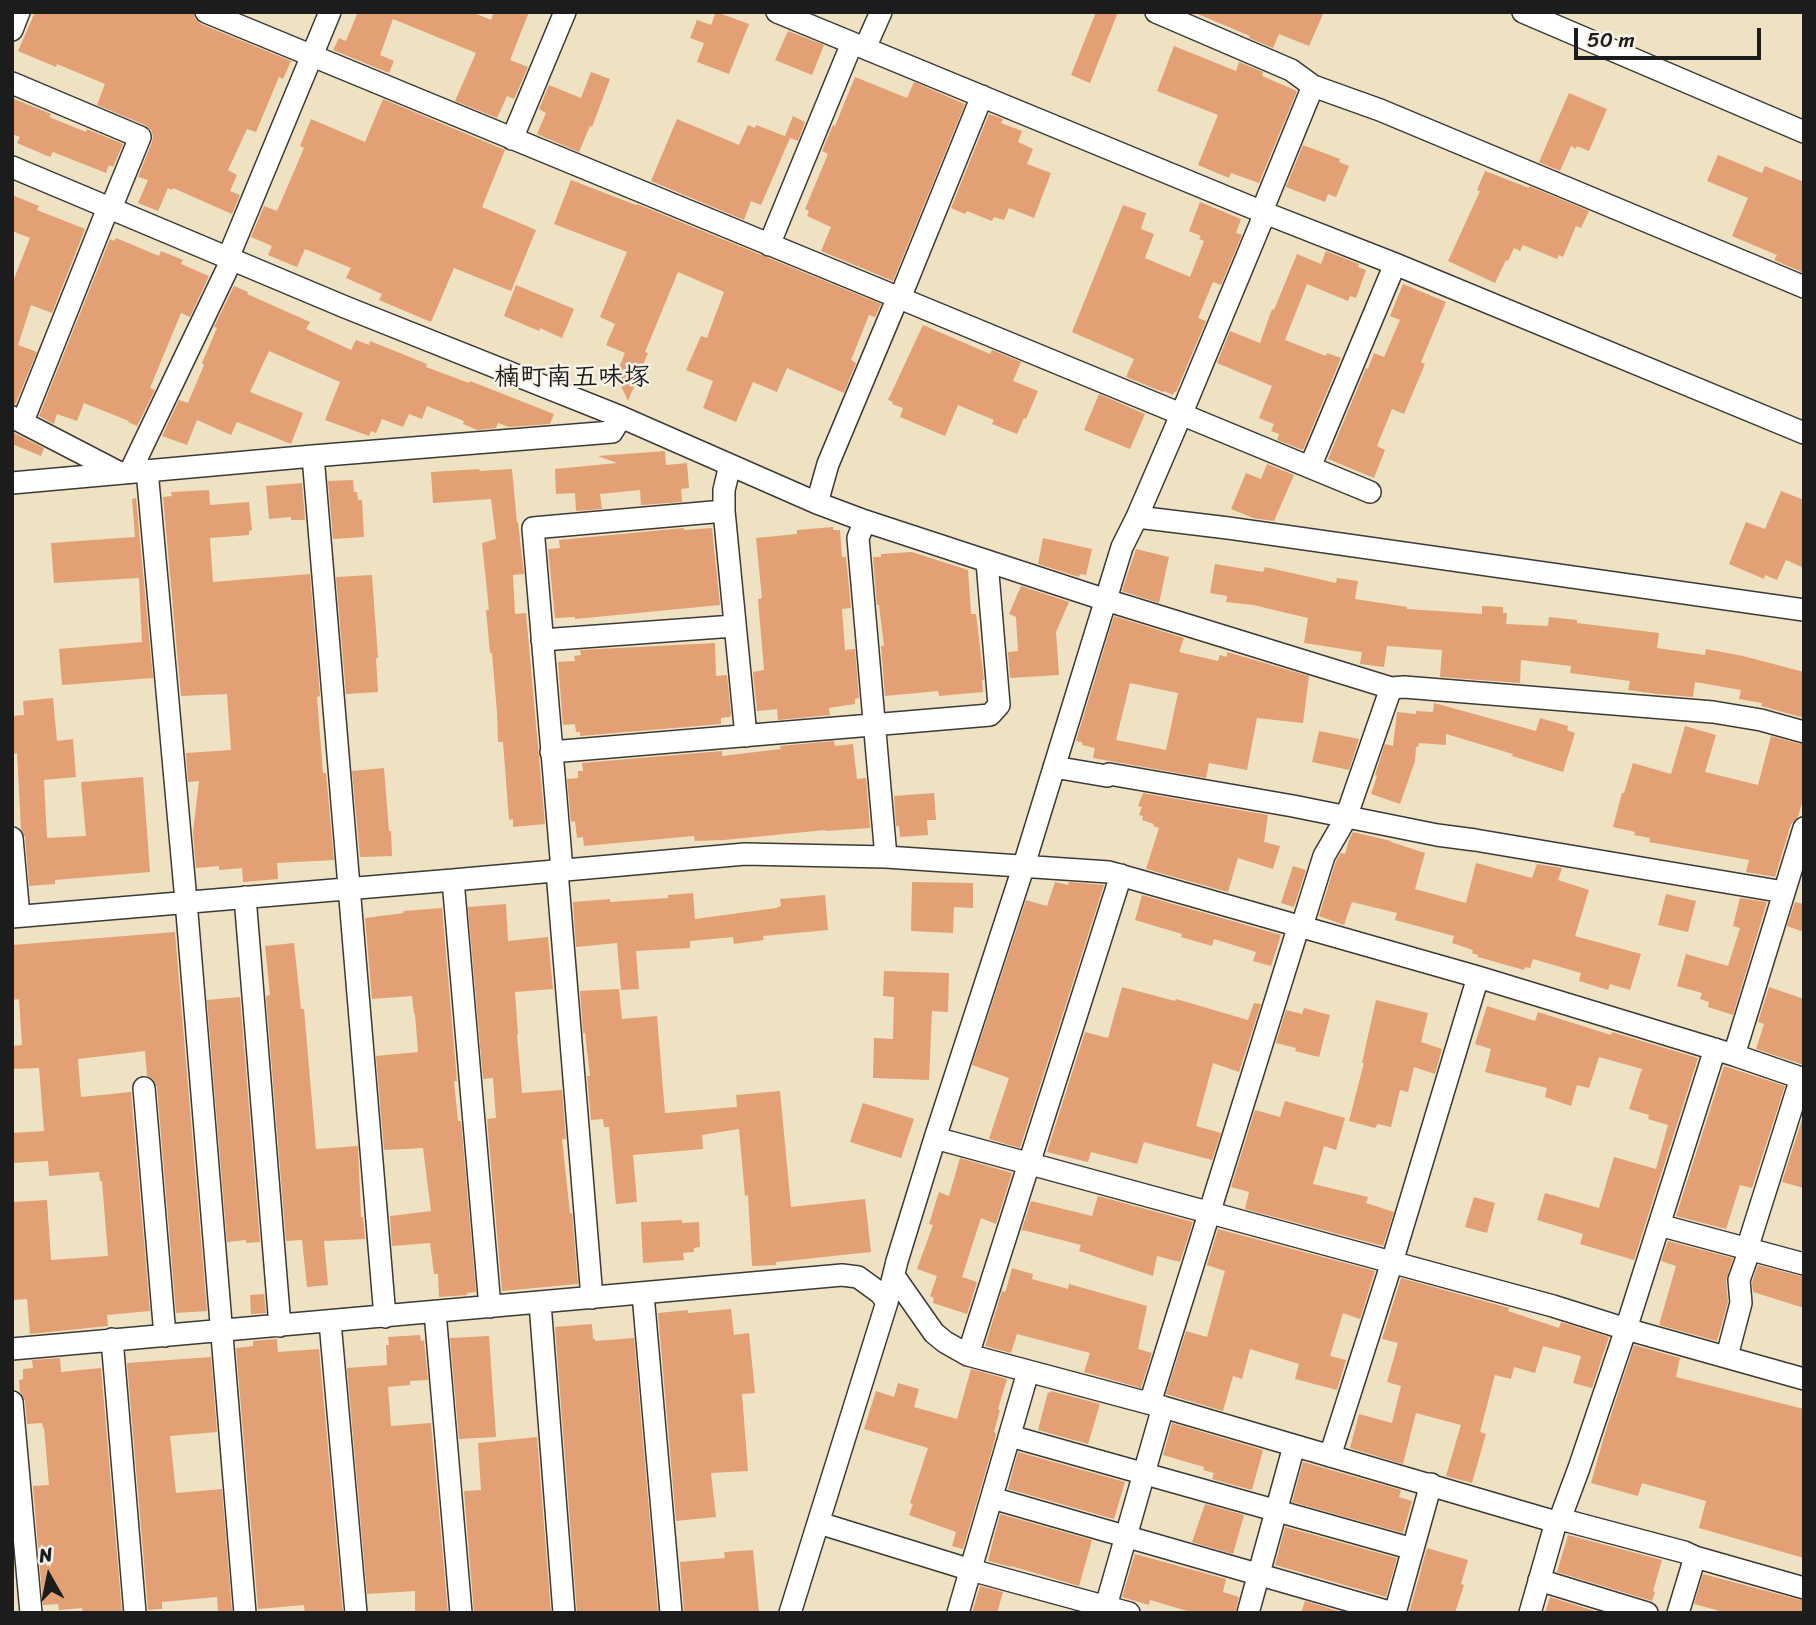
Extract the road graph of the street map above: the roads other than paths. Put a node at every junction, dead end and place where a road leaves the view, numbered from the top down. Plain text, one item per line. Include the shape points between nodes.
1 (19, 12) edge
2 (206, 12) edge
3 (330, 12) edge
4 (565, 12) edge
5 (777, 12) edge
6 (881, 12) edge
7 (1156, 12) edge
8 (1523, 12) edge
9 (12, 30) edge
10 (859, 45) junction
11 (312, 55) junction
12 (12, 83) edge
13 (1313, 86) junction
14 (982, 96) junction
15 (1804, 132) edge
16 (512, 139) junction
17 (12, 167) edge
18 (110, 208) junction
19 (1263, 212) junction
20 (769, 245) junction
21 (230, 258) junction
22 (1395, 264) junction
23 (1804, 287) edge
24 (899, 298) junction
25 (1181, 415) junction
26 (621, 417) junction
27 (18, 419) edge
28 (1804, 433) edge
29 (313, 456) junction
30 (730, 465) junction
31 (1310, 467) junction
32 (132, 471) junction
33 (12, 482) edge
34 (1370, 492) dead end
35 (817, 503) junction
36 (724, 511) junction
37 (1137, 517) junction
38 (865, 521) junction
39 (987, 562) junction
40 (1095, 596) junction
41 (1804, 610) edge
42 (734, 626) junction
43 (542, 640) junction
44 (1391, 688) junction
45 (876, 726) junction
46 (1804, 732) edge
47 (746, 736) junction
48 (551, 752) junction
49 (1054, 767) junction
50 (1345, 818) junction
51 (1804, 828) edge
52 (12, 838) edge
53 (886, 857) junction
54 (1015, 864) junction
55 (559, 871) junction
56 (1121, 875) junction
57 (453, 880) junction
58 (349, 889) junction
59 (1791, 890) edge
60 (245, 897) junction
61 (186, 901) junction
62 (15, 917) edge
63 (1300, 925) junction
64 (1478, 977) junction
65 (1724, 1052) junction
66 (1802, 1078) edge
67 (144, 1088) dead end
68 (935, 1138) junction
69 (1030, 1163) junction
70 (1208, 1212) junction
71 (1659, 1225) junction
72 (1748, 1249) junction
73 (1392, 1262) junction
74 (1804, 1264) edge
75 (894, 1276) junction
76 (643, 1294) junction
77 (592, 1298) junction
78 (887, 1302) junction
79 (540, 1303) junction
80 (490, 1307) junction
81 (435, 1312) junction
82 (385, 1317) junction
83 (330, 1322) junction
84 (280, 1326) junction
85 (1626, 1329) junction
86 (221, 1331) junction
87 (165, 1336) junction
88 (112, 1339) junction
89 (12, 1349) edge
90 (968, 1355) junction
91 (1727, 1356) junction
92 (1028, 1372) junction
93 (1804, 1379) edge
94 (12, 1402) edge
95 (1156, 1405) junction
96 (1010, 1436) junction
97 (1294, 1446) junction
98 (1330, 1456) junction
99 (1144, 1474) junction
100 (1431, 1485) junction
101 (992, 1498) junction
102 (1276, 1510) junction
103 (1558, 1520) junction
104 (819, 1523) junction
105 (1126, 1536) junction
106 (1413, 1549) junction
107 (1695, 1557) junction
108 (971, 1570) junction
109 (1258, 1575) junction
110 (1539, 1580) junction
111 (1804, 1588) edge
112 (1105, 1609) edge
113 (31, 1613) edge
114 (135, 1613) edge
115 (245, 1613) edge
116 (356, 1613) edge
117 (461, 1613) edge
118 (564, 1613) edge
119 (671, 1613) edge
120 (790, 1613) edge
121 (958, 1613) edge
122 (1129, 1613) edge
123 (1248, 1613) edge
124 (1394, 1613) edge
125 (1530, 1613) edge
126 (1647, 1613) edge
127 (1678, 1613) edge

1 - 9 street
2 - 11 street
3 - 11 street
4 - 16 street
5 - 10 street
6 - 10 street
7 - 13 street via 1292,70
8 - 15 street
10 - 14 street
10 - 20 street
11 - 16 street
11 - 21 street
12 - 18 street via 140,136
13 - 19 street
13 - 23 street
14 - 19 street
14 - 24 street
16 - 20 street
17 - 18 street
18 - 21 street
18 - 27 street
19 - 22 street
19 - 25 street
20 - 24 street
21 - 26 street
21 - 32 street
22 - 28 street
22 - 31 street
24 - 25 street
24 - 35 street via 828,464
25 - 31 street
25 - 37 street
26 - 29 street via 612,432
26 - 30 street
27 - 32 street
29 - 32 street
29 - 58 street
30 - 35 street
30 - 36 street
31 - 34 street
32 - 33 street
32 - 61 street
35 - 38 street
36 - 42 street
36 - 43 street via 533,528
37 - 40 street
37 - 41 street
38 - 39 street
38 - 45 street via 858,538
39 - 40 street
39 - 45 street via 999,705 990,715
40 - 44 street
40 - 49 street
42 - 43 street
42 - 47 street
43 - 48 street
44 - 46 street via 1713,712
44 - 50 street
45 - 47 street
45 - 53 street
47 - 48 street
48 - 55 street
49 - 50 street
49 - 54 street
50 - 59 street
50 - 63 street via 1324,856
51 - 59 street
52 - 62 street
53 - 54 street
53 - 55 street via 745,854
54 - 56 street
54 - 68 street
55 - 57 street
55 - 77 street
56 - 63 street
56 - 69 street
57 - 58 street
57 - 80 street
58 - 60 street
58 - 82 street
59 - 65 street
60 - 61 street
60 - 84 street
61 - 62 street
61 - 86 street
63 - 64 street
63 - 70 street
64 - 65 street
64 - 73 street
65 - 66 street
65 - 71 street
66 - 72 street
67 - 87 street
68 - 69 street
68 - 75 street
69 - 70 street
69 - 90 street
70 - 73 street
70 - 95 street
71 - 72 street
71 - 85 street
72 - 74 street
72 - 91 street via 1739,1280 1741,1303
73 - 85 street
73 - 98 street
75 - 78 street
75 - 90 street via 934,1333
76 - 77 street
76 - 78 street via 842,1276 858,1277
76 - 119 street
77 - 79 street
78 - 104 street
79 - 80 street
79 - 118 street
80 - 81 street
81 - 82 street
81 - 117 street
82 - 83 street
83 - 84 street
83 - 116 street
84 - 86 street
85 - 91 street
85 - 103 street
86 - 87 street
86 - 115 street
87 - 88 street
88 - 89 street
88 - 114 street
90 - 92 street
91 - 93 street
92 - 95 street
92 - 96 street
94 - 113 street
95 - 97 street
95 - 99 street
96 - 99 street
96 - 101 street
97 - 98 street
97 - 102 street
98 - 100 street
99 - 102 street
99 - 105 street
100 - 103 street
100 - 106 street
101 - 105 street
101 - 108 street
102 - 106 street
102 - 109 street
103 - 107 street
103 - 110 street
104 - 108 street
104 - 120 street
105 - 109 street
105 - 112 street
106 - 124 street
107 - 111 street
107 - 127 street
108 - 112 street
108 - 121 street
109 - 123 street
109 - 124 street
110 - 125 street
110 - 126 street
112 - 122 street

